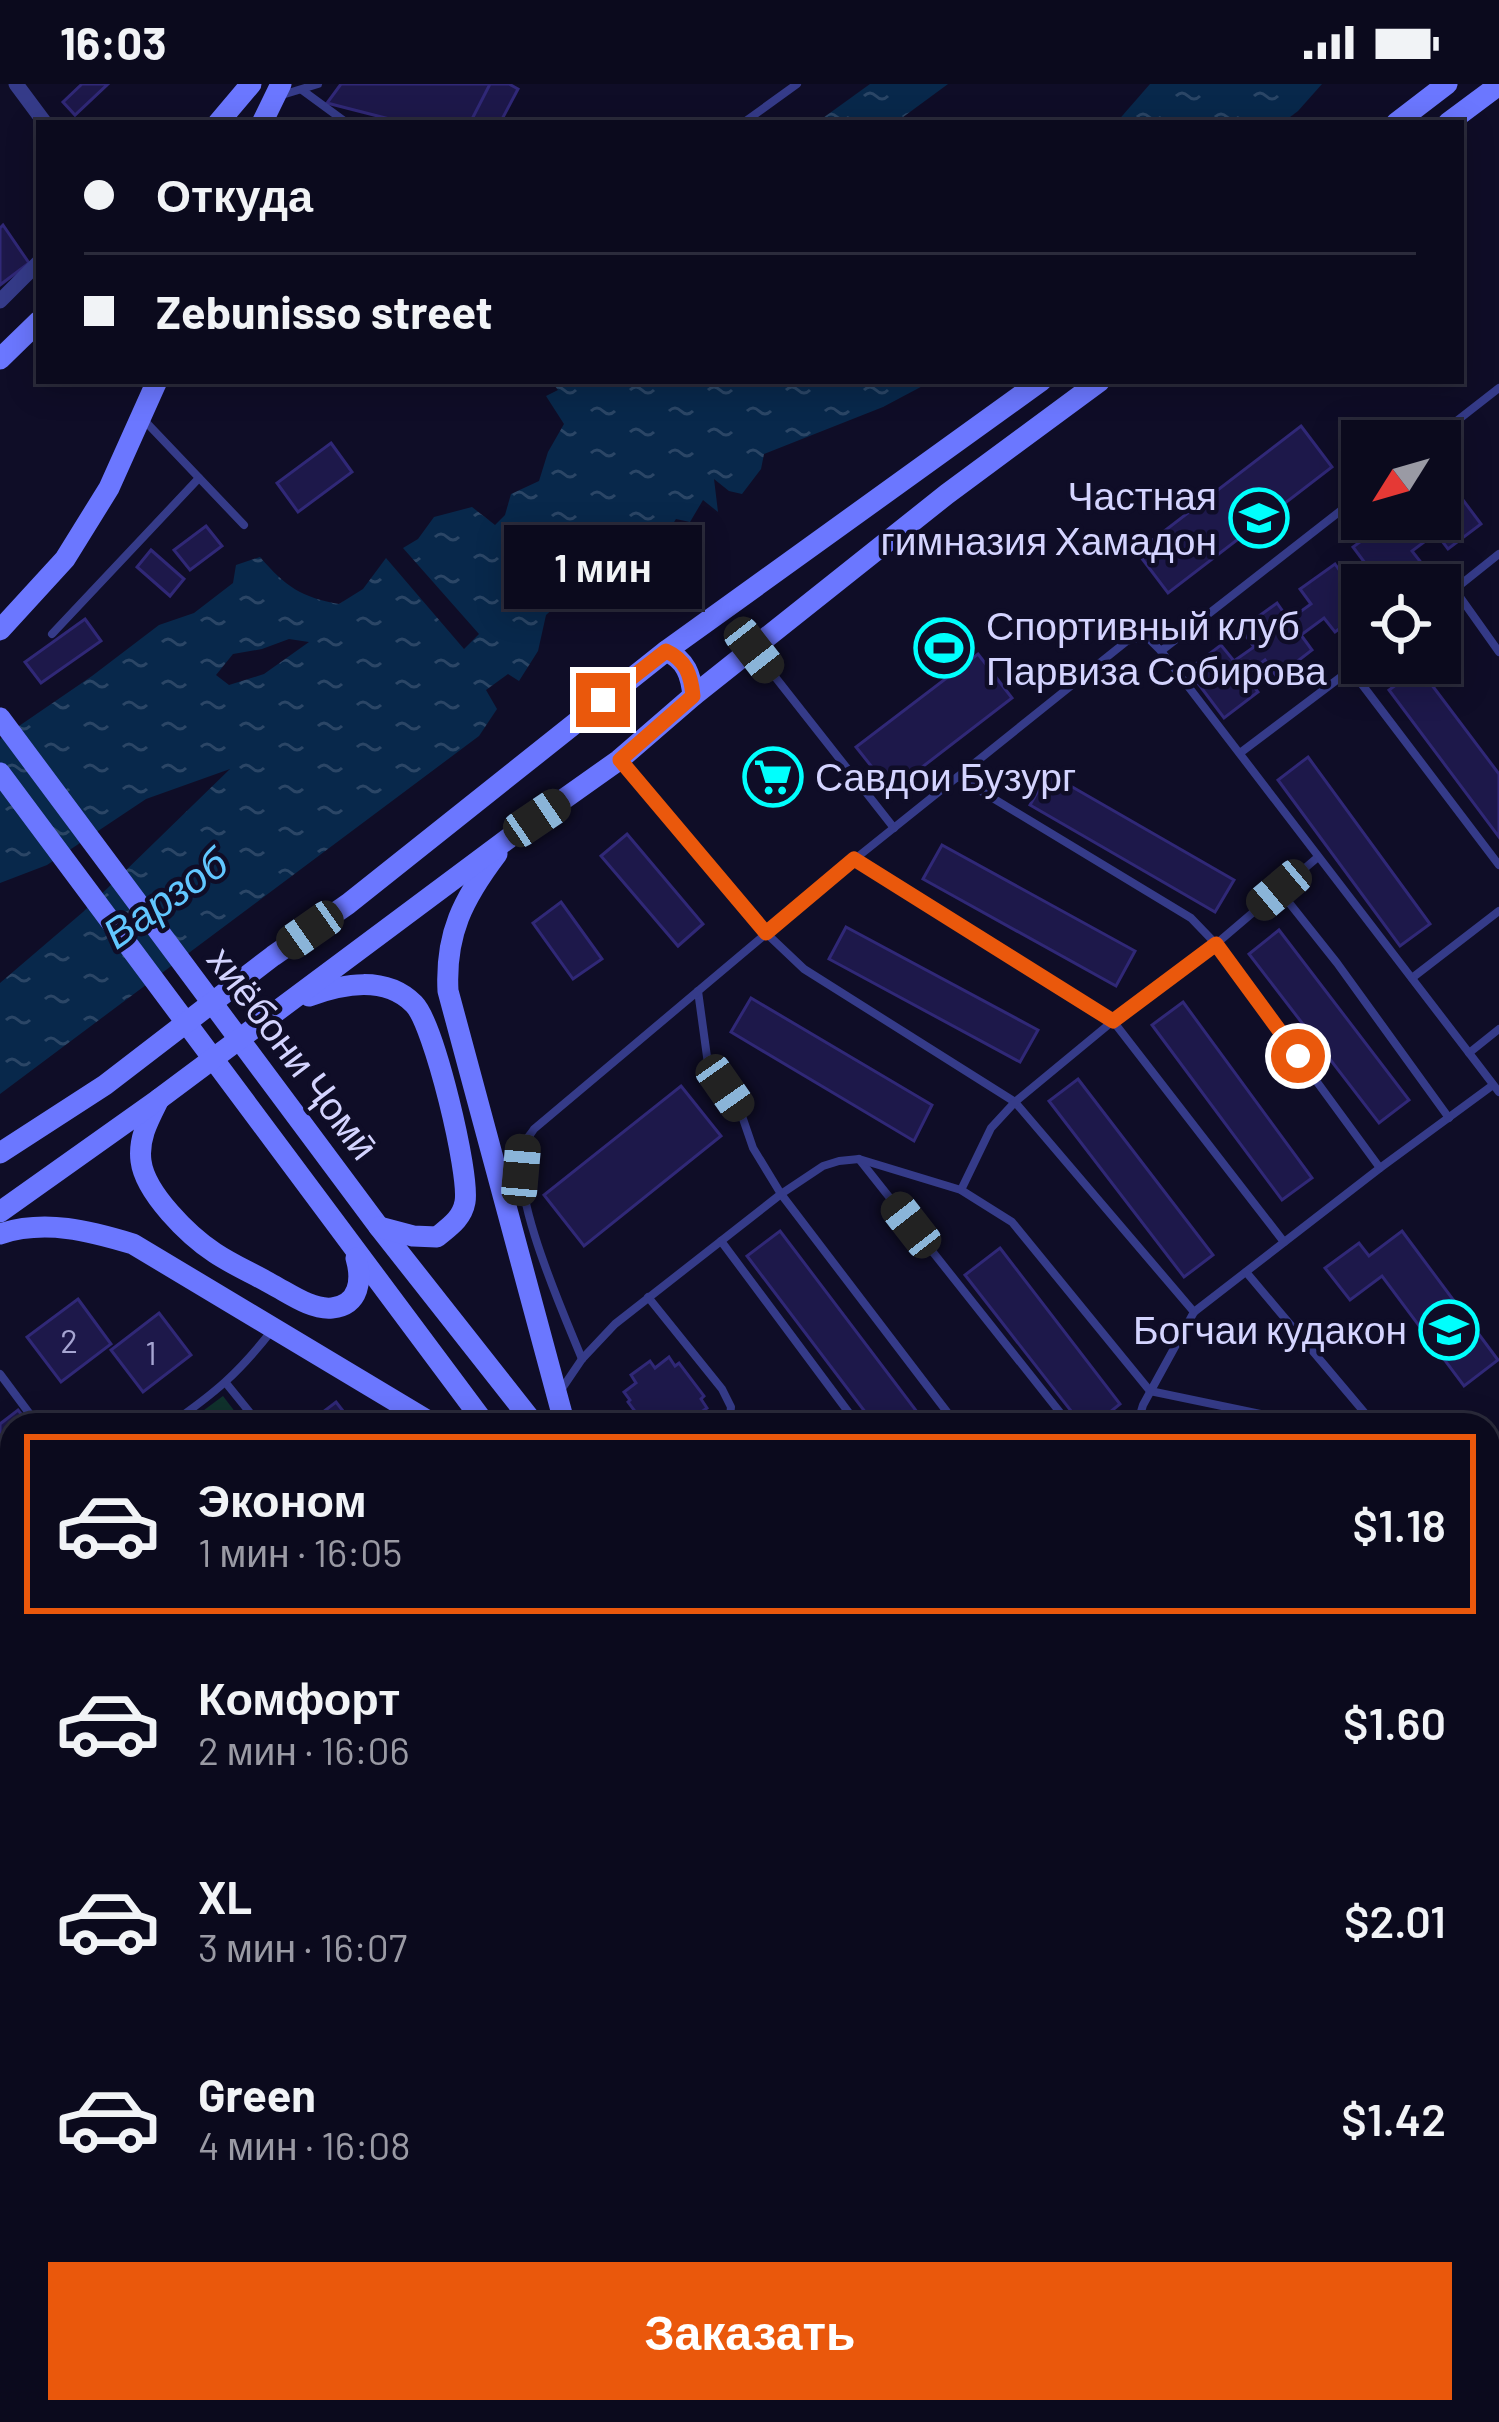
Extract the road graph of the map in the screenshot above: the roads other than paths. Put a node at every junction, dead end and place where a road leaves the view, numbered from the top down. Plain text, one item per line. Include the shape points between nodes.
1 (16, 84) edge
2 (251, 84) edge
3 (318, 84) edge
4 (796, 84) edge
5 (1448, 84) edge
6 (1499, 86) edge
7 (286, 90) edge
8 (43, 120) edge
9 (221, 120) edge
10 (264, 120) edge
11 (341, 120) edge
12 (747, 120) edge
13 (1400, 120) edge
14 (1452, 120) edge
15 (36, 265) edge
16 (0, 301) edge
17 (36, 323) edge
18 (0, 359) edge
19 (156, 384) edge
20 (1037, 384) edge
21 (1096, 384) edge
22 (1497, 393) edge
23 (142, 418) junction
24 (1460, 420) edge
25 (200, 478) junction
26 (1341, 510) edge
27 (244, 525) dead end
28 (1499, 554) edge
29 (1461, 585) edge
30 (1461, 598) edge
31 (0, 630) edge
32 (52, 634) dead end
33 (754, 650) junction
34 (666, 651) junction
35 (1161, 651) junction
36 (1499, 652) edge
37 (1341, 677) edge
38 (1362, 684) edge
39 (693, 696) junction
40 (0, 718) edge
41 (1240, 753) junction
42 (620, 760) junction
43 (0, 773) edge
44 (958, 776) junction
45 (894, 828) junction
46 (508, 838) junction
47 (1318, 857) junction
48 (854, 859) junction
49 (1499, 865) edge
50 (1279, 890) junction
51 (1499, 911) edge
52 (766, 933) junction
53 (1216, 944) junction
54 (1412, 978) junction
55 (698, 990) junction
56 (287, 1003) junction
57 (1113, 1021) junction
58 (1499, 1029) edge
59 (1469, 1053) junction
60 (1496, 1089) edge
61 (159, 1099) junction
62 (1015, 1102) junction
63 (1449, 1118) junction
64 (0, 1153) edge
65 (859, 1159) junction
66 (1380, 1168) junction
67 (961, 1190) junction
68 (781, 1194) junction
69 (0, 1212) edge
70 (379, 1227) junction
71 (0, 1234) edge
72 (721, 1241) junction
73 (1284, 1242) junction
74 (353, 1248) junction
75 (1246, 1272) junction
76 (648, 1298) junction
77 (1195, 1312) junction
78 (274, 1328) junction
79 (583, 1359) junction
80 (0, 1374) edge
81 (226, 1383) junction
82 (1150, 1391) junction
83 (557, 1396) junction
84 (29, 1413) edge
85 (185, 1413) edge
86 (250, 1413) edge
87 (415, 1413) edge
88 (477, 1413) edge
89 (526, 1413) edge
90 (562, 1413) edge
91 (730, 1413) edge
92 (849, 1413) edge
93 (948, 1413) edge
94 (1060, 1413) edge
95 (1142, 1413) edge
96 (1255, 1413) edge
97 (1365, 1413) edge

1 - 8 street
2 - 9 main road
3 - 7 lane
4 - 12 lane
5 - 13 main road
6 - 14 main road
7 - 10 main road
7 - 11 lane
15 - 16 street
17 - 18 main road
19 - 23 main road
20 - 34 main road
21 - 33 main road
22 - 24 lane
23 - 25 lane
23 - 31 main road via 65,559
25 - 27 lane
25 - 32 lane
26 - 35 lane
28 - 29 lane
30 - 36 lane
33 - 39 main road
33 - 45 lane
34 - 39 main road via 686,667
34 - 64 main road via 348,904
35 - 41 lane
35 - 44 lane via 1144,636 1127,641
37 - 41 lane
38 - 49 lane
39 - 42 main road
40 - 70 main road, хиёбони Ҷомӣ
41 - 47 lane
42 - 46 main road
42 - 52 lane
43 - 74 main road, хиёбони Ҷомӣ
44 - 45 lane
44 - 53 lane via 1191,918
45 - 48 lane
46 - 56 main road
46 - 83 main road via 454,924 448,991
47 - 50 lane
47 - 54 lane
48 - 52 lane
48 - 57 lane
50 - 53 lane
50 - 63 lane
51 - 54 lane
52 - 55 lane
52 - 62 lane via 805,969
53 - 57 lane
53 - 66 lane
54 - 59 lane
55 - 68 lane via 708,1064
55 - 79 lane via 524,1145 526,1204
56 - 61 main road
56 - 70 main road via 339,985 373,984 417,1006 432,1037 466,1179 465,1207 437,1237
57 - 62 lane
57 - 73 lane
58 - 59 lane
59 - 60 lane
60 - 63 lane
61 - 69 main road
61 - 74 main road via 142,1137 144,1175 213,1252 330,1309 358,1290
62 - 67 lane via 991,1128
62 - 77 lane
63 - 66 lane
65 - 67 lane
65 - 68 lane via 823,1166
65 - 94 lane
66 - 73 lane
67 - 82 lane via 1012,1222
68 - 72 lane
68 - 93 lane
70 - 89 main road, хиёбони Ҷомӣ
71 - 78 main road via 87,1230 133,1244
72 - 76 lane
72 - 92 lane
73 - 75 lane
74 - 88 main road, хиёбони Ҷомӣ
75 - 77 lane
75 - 97 lane
76 - 79 lane
76 - 91 lane via 722,1389
77 - 82 lane
78 - 81 lane
78 - 87 main road
79 - 83 lane
80 - 84 lane
81 - 85 lane
81 - 86 lane
82 - 95 lane
82 - 96 lane
83 - 90 main road

